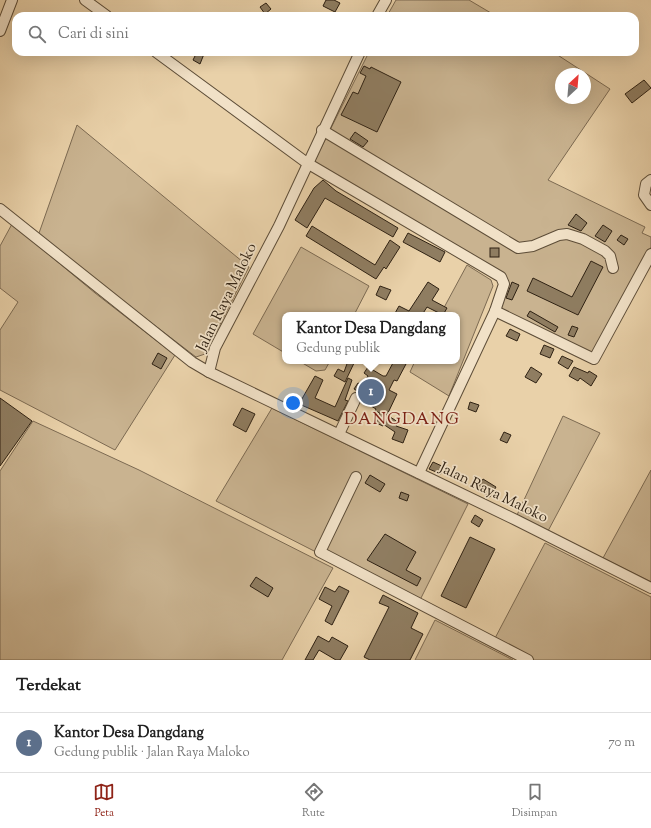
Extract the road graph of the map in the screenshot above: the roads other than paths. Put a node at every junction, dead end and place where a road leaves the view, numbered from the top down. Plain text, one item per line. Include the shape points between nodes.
1 (12, 0) edge
2 (85, 0) edge
3 (386, 0) edge
4 (102, 12) edge
5 (379, 12) edge
6 (0, 31) edge
7 (161, 56) edge
8 (358, 56) edge
9 (322, 130) junction
10 (307, 163) junction
11 (651, 180) edge
12 (651, 205) edge
13 (0, 209) edge
14 (651, 254) edge
15 (613, 268) dead end
16 (495, 311) junction
17 (209, 372) junction
18 (356, 398) dead end
19 (339, 434) junction
20 (419, 473) junction
21 (356, 477) dead end
22 (651, 588) edge
23 (528, 660) edge

1 - 6 street
2 - 4 street
3 - 5 street
7 - 10 street
8 - 9 street, Jalan Raya Maloko
9 - 10 street, Jalan Raya Maloko
9 - 15 street via 518,248 533,246 567,234 605,251 610,256
10 - 16 street via 501,277 504,284
10 - 17 street, Jalan Raya Maloko via 279,226 215,348
11 - 12 street via 646,184 644,196
13 - 17 street via 192,362
14 - 16 street via 594,359
16 - 20 street
17 - 19 street, Jalan Raya Maloko
18 - 19 street
19 - 20 street, Jalan Raya Maloko
20 - 22 street, Jalan Raya Maloko
21 - 23 street via 320,552

